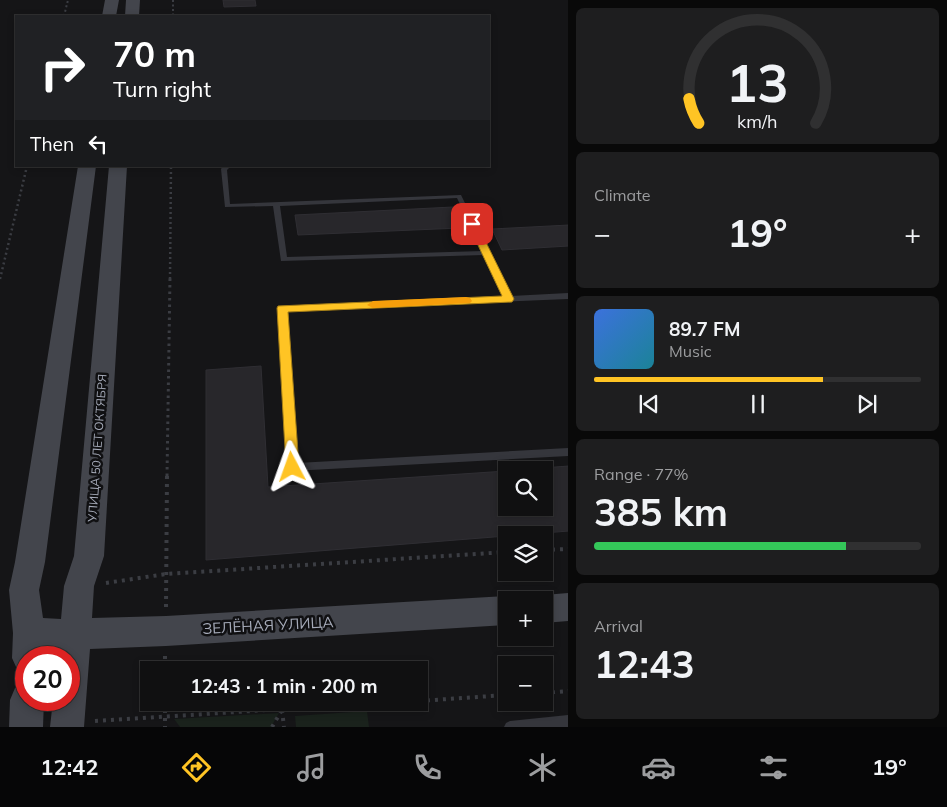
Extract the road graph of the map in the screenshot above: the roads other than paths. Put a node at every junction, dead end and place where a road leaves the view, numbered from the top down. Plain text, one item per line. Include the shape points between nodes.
1 (112, 0) edge
2 (133, 0) edge
3 (109, 15) edge
4 (132, 15) edge
5 (88, 167) edge
6 (118, 167) edge
7 (227, 167) edge
8 (276, 204) junction
9 (486, 252) junction
10 (568, 296) edge
11 (509, 299) junction
12 (568, 452) edge
13 (568, 607) edge
14 (553, 608) edge
15 (498, 611) edge
16 (74, 634) junction
17 (29, 645) edge
18 (27, 711) edge
19 (568, 721) edge
20 (26, 727) edge
21 (67, 727) edge
22 (510, 727) edge

1 - 3 main road
2 - 4 main road
5 - 17 main road via 24,590
6 - 16 main road, УЛИЦА 50 ЛЕТ ОКТЯБРЯ via 89,556 79,586
7 - 8 lane via 224,169 227,206
8 - 9 lane via 459,196
8 - 9 lane via 284,259
9 - 11 lane
10 - 11 lane
11 - 12 lane via 282,308 292,467
13 - 14 main road
15 - 16 main road, ЗЕЛЁНАЯ УЛИЦА
16 - 17 main road, ЗЕЛЁНАЯ УЛИЦА
16 - 21 main road, УЛИЦА 50 ЛЕТ ОКТЯБРЯ
18 - 20 main road
19 - 22 lane

